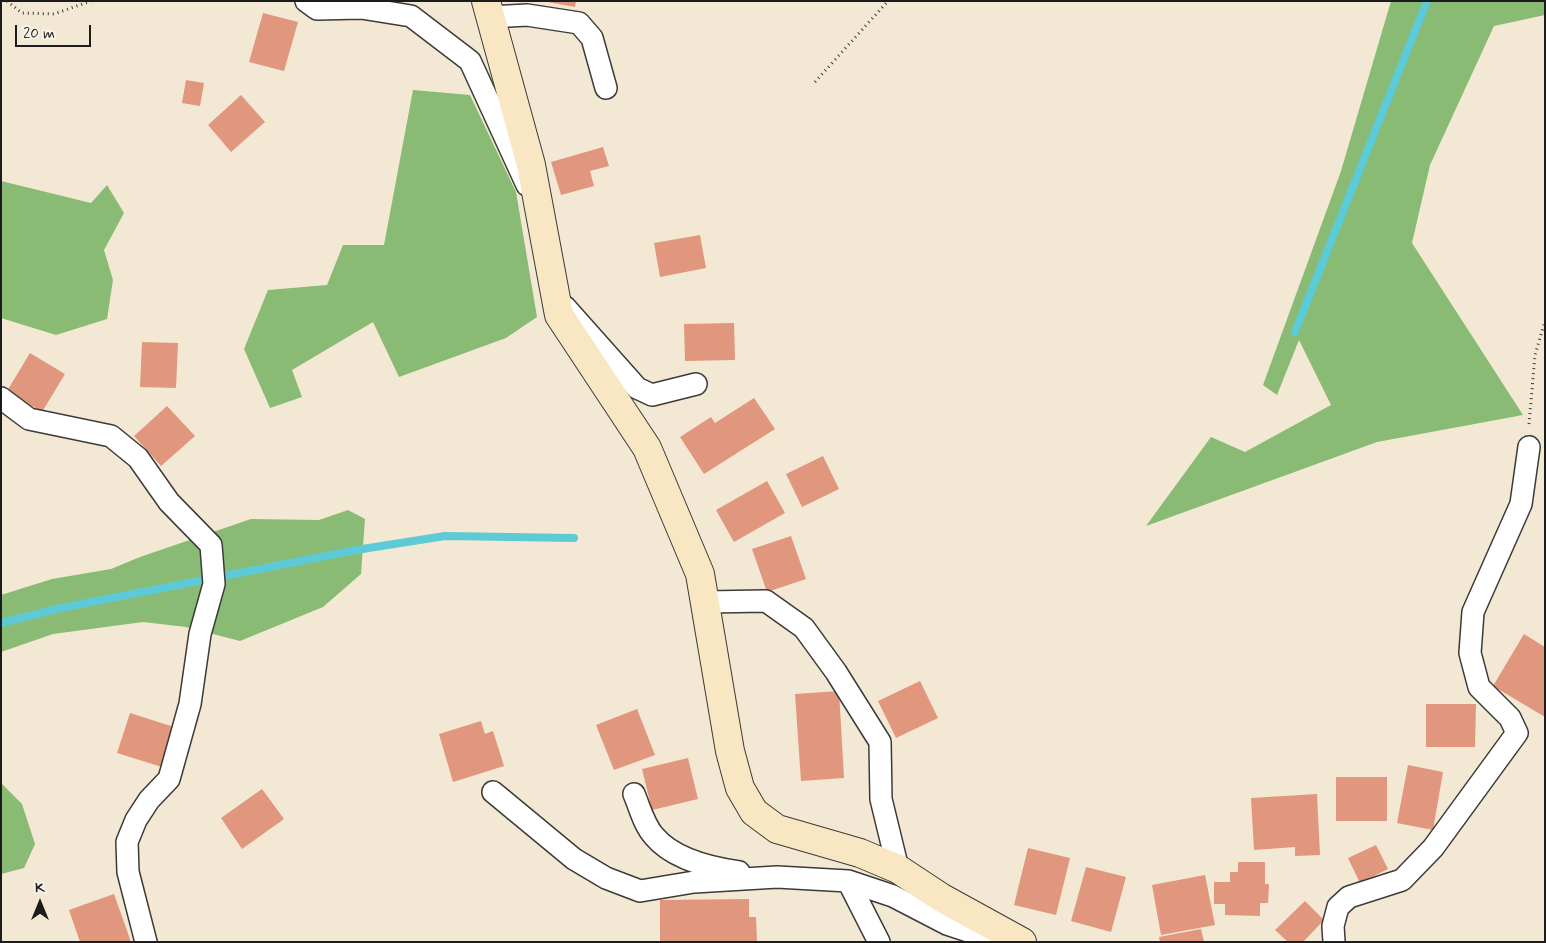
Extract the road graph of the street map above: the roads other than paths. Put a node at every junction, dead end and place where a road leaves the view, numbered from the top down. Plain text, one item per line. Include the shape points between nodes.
1 (306, 1) edge
2 (488, 9) edge
3 (606, 88) dead end
4 (541, 215) junction
5 (555, 295) junction
6 (696, 384) dead end
7 (1, 398) edge
8 (1529, 447) road end
9 (706, 602) junction
10 (493, 792) dead end
11 (634, 794) dead end
12 (898, 870) junction
13 (777, 877) junction
14 (848, 881) junction
15 (146, 942) edge
16 (879, 942) edge
17 (1020, 942) edge
18 (1334, 942) edge

1 - 4 street via 317,8 361,8 411,16 470,61
2 - 3 street via 579,23 592,38
2 - 4 main road via 531,165
4 - 5 main road
5 - 6 street via 637,388 652,395
5 - 9 main road via 559,315 647,448 700,574
7 - 15 street via 29,419 111,436 138,458 170,502 211,545 214,584 200,634 188,713 169,779 149,800 127,842 128,872
8 - 18 street via 1521,504 1473,612 1470,653 1479,687 1510,718 1517,733 1433,848 1402,880 1349,897 1338,907 1333,926
9 - 12 street via 766,601 804,628 831,664 880,742 881,798
9 - 12 main road via 730,751 740,788 754,812 776,829 860,853
10 - 13 street via 574,859 606,878 640,891 694,882
11 - 13 street via 655,837 675,852 723,870
12 - 17 main road
13 - 14 street
14 - 16 street
14 - 17 street via 893,896 947,924 989,938

